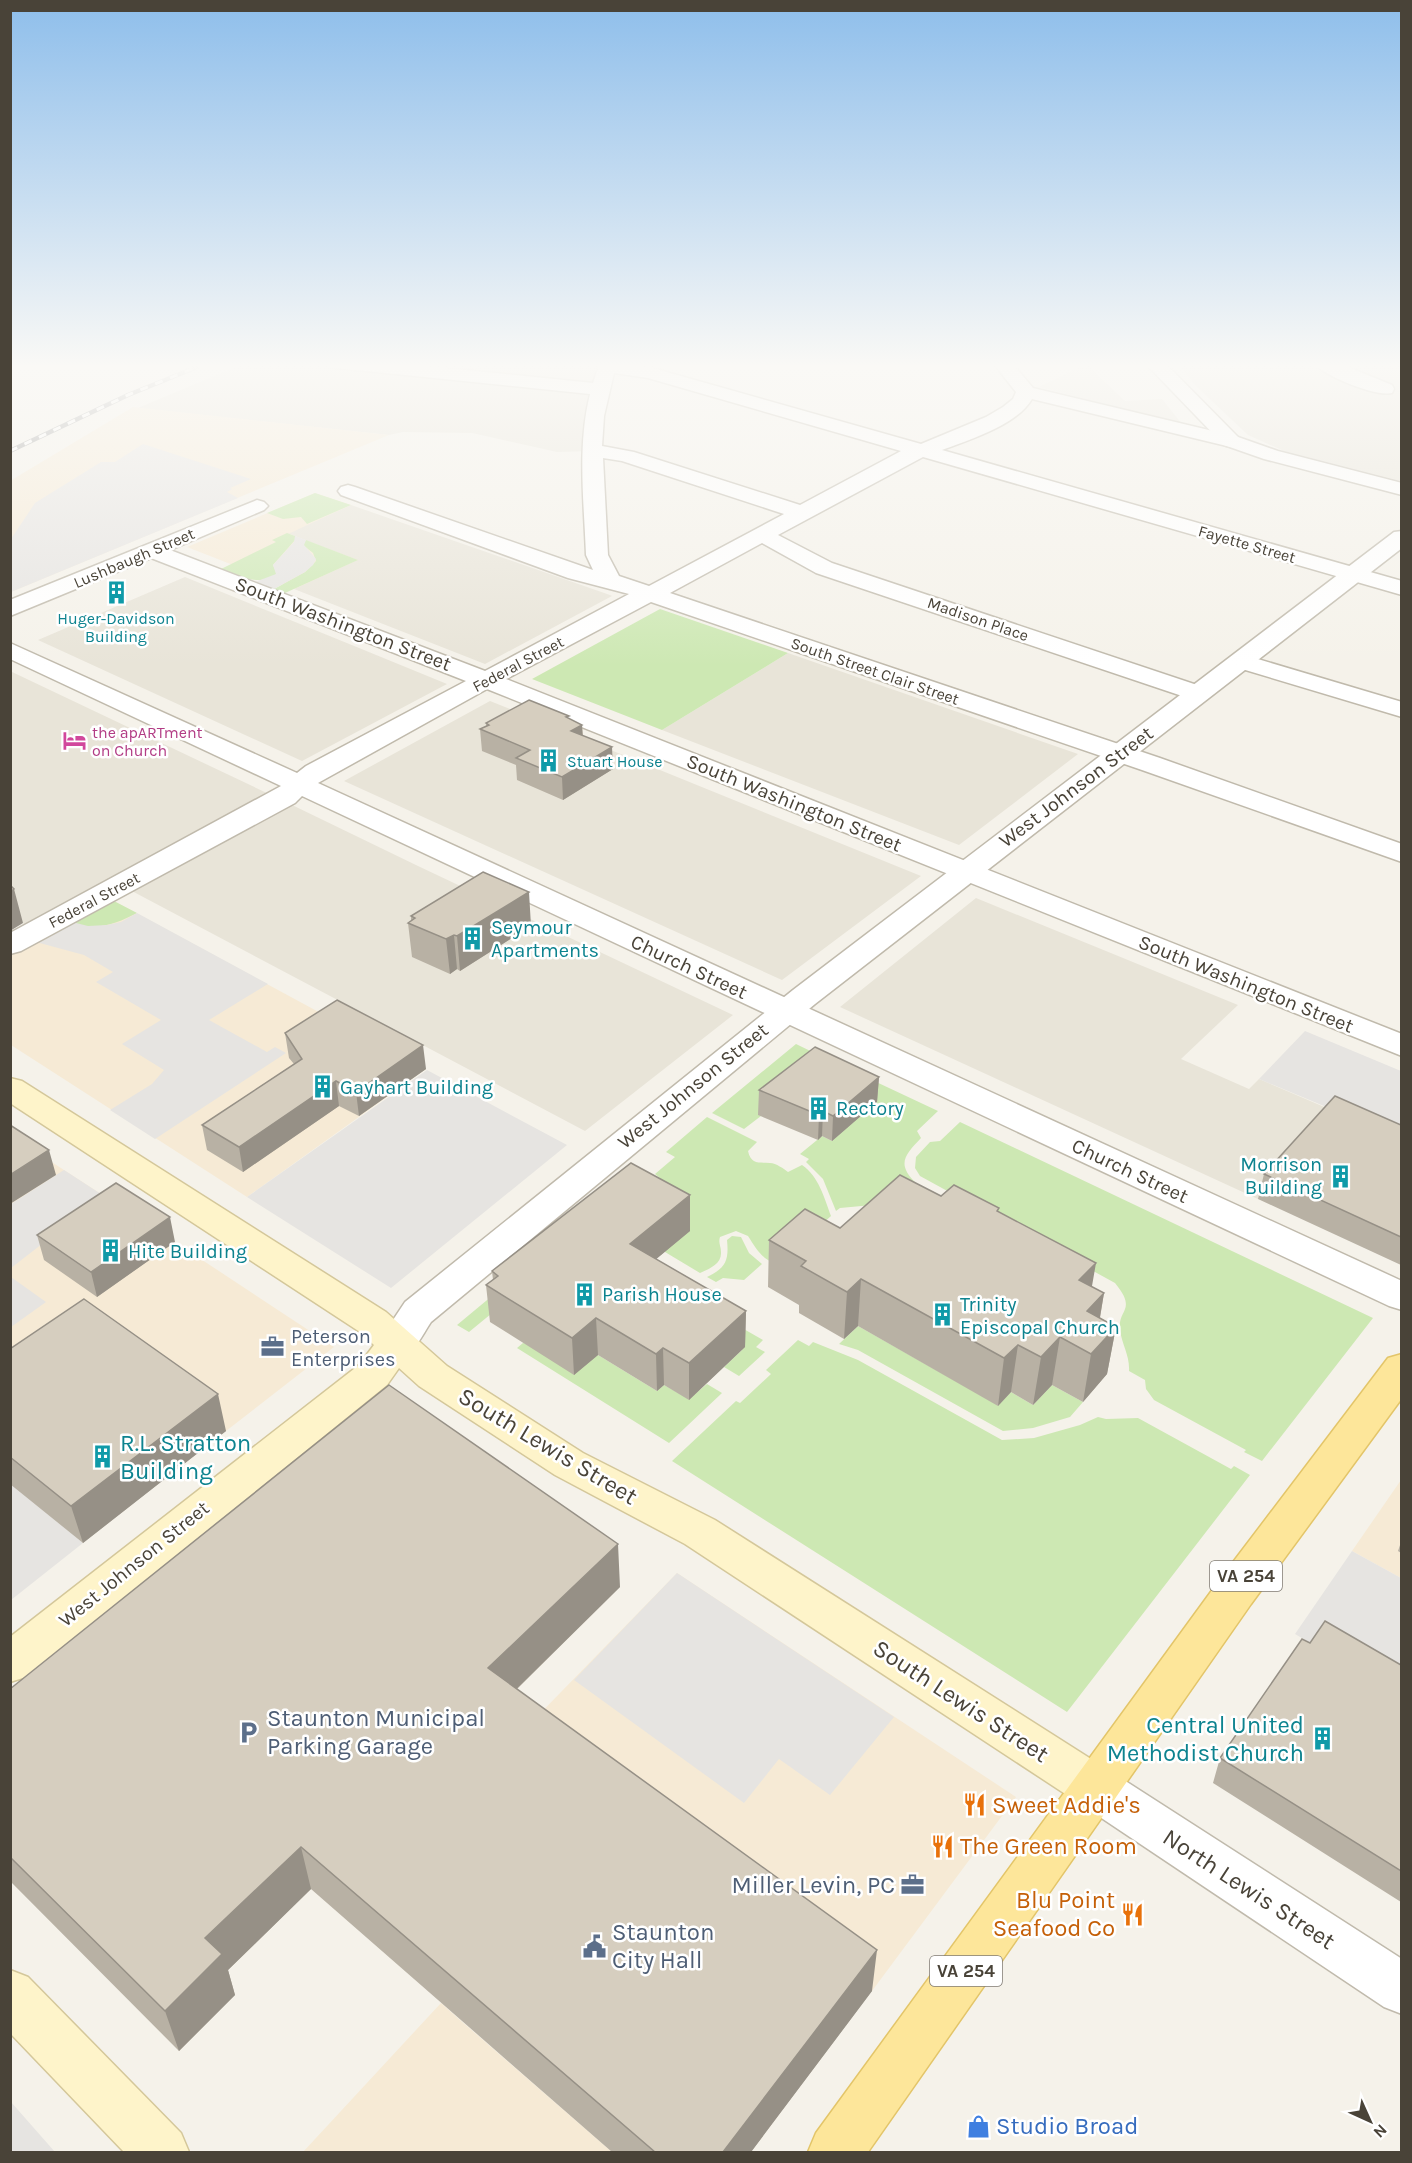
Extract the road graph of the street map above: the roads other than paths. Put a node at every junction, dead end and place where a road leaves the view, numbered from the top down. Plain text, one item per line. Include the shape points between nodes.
1 (593, 464) edge
2 (651, 464) edge
3 (892, 464) edge
4 (968, 464) edge
5 (1305, 464) edge
6 (1401, 489) edge
7 (348, 491) dead end
8 (257, 506) dead end
9 (802, 513) junction
10 (763, 535) junction
11 (1401, 537) edge
12 (152, 551) junction
13 (1352, 574) junction
14 (609, 580) junction
15 (1401, 588) edge
16 (649, 593) junction
17 (10, 609) edge
18 (10, 650) edge
19 (1241, 661) junction
20 (488, 681) junction
21 (1197, 693) junction
22 (1401, 710) edge
23 (1120, 754) junction
24 (299, 785) junction
25 (1401, 854) edge
26 (965, 871) junction
27 (10, 945) edge
28 (786, 1011) junction
29 (1401, 1046) edge
30 (10, 1088) edge
31 (1401, 1297) edge
32 (396, 1344) junction
33 (1401, 1368) edge
34 (10, 1663) edge
35 (1096, 1788) junction
36 (1401, 1989) edge
37 (10, 1995) edge
38 (162, 2152) edge
39 (835, 2152) edge

1 - 14 street via 597,555
2 - 9 street
3 - 9 street, Federal Street
4 - 13 street, Fayette Street
5 - 6 street
7 - 14 street, South Street Clair Street via 576,573
8 - 12 street, Lushbaugh Street
9 - 10 street, Federal Street
10 - 16 street, Federal Street
10 - 21 street, Madison Place via 824,568
11 - 13 street, West Johnson Street
12 - 17 street, Lushbaugh Street
12 - 20 street, South Washington Street
13 - 15 street, Fayette Street
13 - 19 street, West Johnson Street
14 - 16 street, South Street Clair Street
16 - 20 street, Federal Street
16 - 23 street, South Street Clair Street
18 - 24 street, Church Street
19 - 21 street, West Johnson Street
19 - 22 street
20 - 24 street, Federal Street via 315,772
20 - 26 street, South Washington Street
21 - 23 street, West Johnson Street
23 - 25 street, South Street Clair Street
23 - 26 street, West Johnson Street
24 - 27 street, Federal Street via 285,797
24 - 28 street, Church Street
26 - 28 street, West Johnson Street
26 - 29 street, South Washington Street
28 - 31 street, Church Street
28 - 32 street, West Johnson Street via 418,1312
30 - 32 main road, South Lewis Street via 373,1322
32 - 34 main road, West Johnson Street via 373,1376
32 - 35 main road, South Lewis Street via 433,1376 569,1464 700,1532
33 - 35 main road, VA 254
35 - 36 street, North Lewis Street
35 - 39 main road, VA 254
37 - 38 main road

